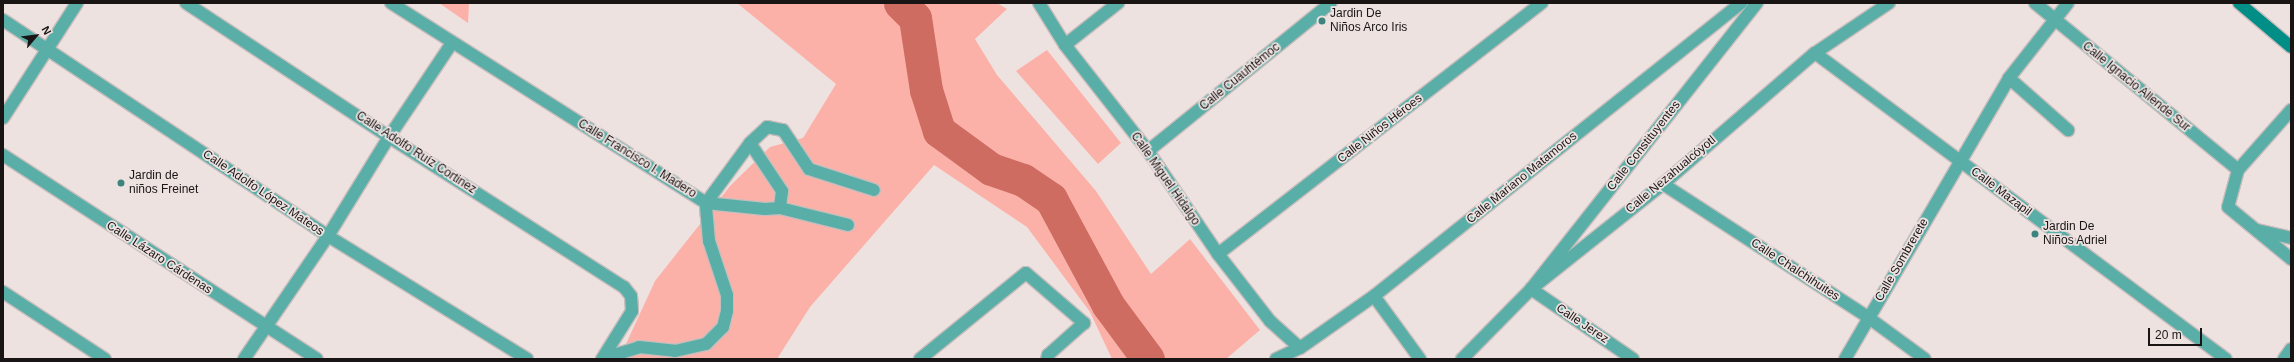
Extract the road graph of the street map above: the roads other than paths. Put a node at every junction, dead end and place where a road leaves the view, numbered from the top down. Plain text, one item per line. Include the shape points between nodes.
1 (77, 3) edge
2 (186, 3) edge
3 (391, 3) edge
4 (1040, 3) edge
5 (1118, 3) edge
6 (1332, 3) edge
7 (1542, 3) edge
8 (1741, 3) edge
9 (1757, 3) edge
10 (1889, 3) edge
11 (2035, 3) edge
12 (2068, 3) edge
13 (2239, 3) edge
14 (2054, 19) junction
15 (3, 20) edge
16 (452, 43) junction
17 (1065, 45) junction
18 (2291, 47) edge
19 (48, 50) junction
20 (1815, 53) junction
21 (2010, 78) junction
22 (2291, 110) edge
23 (3, 118) edge
24 (2068, 130) dead end
25 (389, 137) junction
26 (750, 143) junction
27 (1148, 151) junction
28 (3, 155) edge
29 (1959, 161) junction
30 (2238, 170) junction
31 (1663, 184) junction
32 (874, 190) dead end
33 (706, 203) junction
34 (780, 208) junction
35 (848, 225) dead end
36 (2252, 229) junction
37 (328, 236) junction
38 (2291, 238) edge
39 (1218, 254) junction
40 (2291, 259) edge
41 (1532, 289) junction
42 (3, 292) edge
43 (1374, 296) junction
44 (1869, 318) junction
45 (264, 327) junction
46 (1300, 348) junction
47 (2291, 350) edge
48 (603, 358) edge
49 (106, 359) edge
50 (244, 359) edge
51 (317, 359) edge
52 (527, 359) edge
53 (920, 359) edge
54 (1047, 359) edge
55 (1276, 359) edge
56 (1420, 359) edge
57 (1462, 359) edge
58 (1633, 359) edge
59 (1845, 359) edge
60 (1926, 359) edge
61 (2226, 359) edge
62 (2284, 359) edge

1 - 19 street
2 - 25 street, Calle Adolfo Ruíz Cortinez
3 - 16 street, Calle Francisco I. Madero
4 - 17 street, Calle Miguel Hidalgo
5 - 17 street
6 - 27 street, Calle Cuauhtémoc
7 - 39 street, Calle Niños Héroes
8 - 43 street, Calle Mariano Matamoros
9 - 41 street, Calle Constituyentes
10 - 20 street, Calle Nezahualcóyotl
11 - 14 street, Calle Ignacio Allende Sur
12 - 14 street, Calle Sombrerete
13 - 18 main road
14 - 21 street, Calle Sombrerete
14 - 30 street, Calle Ignacio Allende Sur
15 - 19 street, Calle Adolfo López Mateos
16 - 25 street
16 - 33 street, Calle Francisco I. Madero
17 - 27 street, Calle Miguel Hidalgo
19 - 23 street
19 - 37 street, Calle Adolfo López Mateos
20 - 29 street, Calle Mazapil
20 - 31 street, Calle Nezahualcóyotl
21 - 24 street
21 - 29 street, Calle Sombrerete
22 - 30 street
25 - 37 street
25 - 48 street, Calle Adolfo Ruíz Cortinez via 624,287 632,300 632,311
26 - 32 street via 767,126 783,130 809,169
26 - 33 street
26 - 34 street via 782,191
27 - 39 street, Calle Miguel Hidalgo
28 - 45 street, Calle Lázaro Cárdenas
29 - 44 street, Calle Sombrerete
29 - 61 street, Calle Mazapil
30 - 36 street via 2228,208
31 - 41 street, Calle Nezahualcóyotl
31 - 44 street, Calle Chalchihuites
33 - 34 street
33 - 48 street, Calle Francisco I. Madero via 709,241 727,295 728,311 723,327 706,344 675,351 639,347
34 - 35 street
36 - 38 street
36 - 40 street
37 - 45 street
37 - 52 street, Calle Adolfo López Mateos
39 - 46 street, Calle Miguel Hidalgo via 1270,321
41 - 57 street, Calle Nezahualcóyotl
41 - 58 street, Calle Jerez
42 - 49 street
43 - 46 street, Calle Mariano Matamoros
43 - 56 street
44 - 59 street, Calle Sombrerete
44 - 60 street, Calle Chalchihuites
45 - 50 street
45 - 51 street, Calle Lázaro Cárdenas
46 - 55 street, Calle Mariano Matamoros
47 - 62 street
53 - 54 street via 1026,273 1084,323 1048,355

